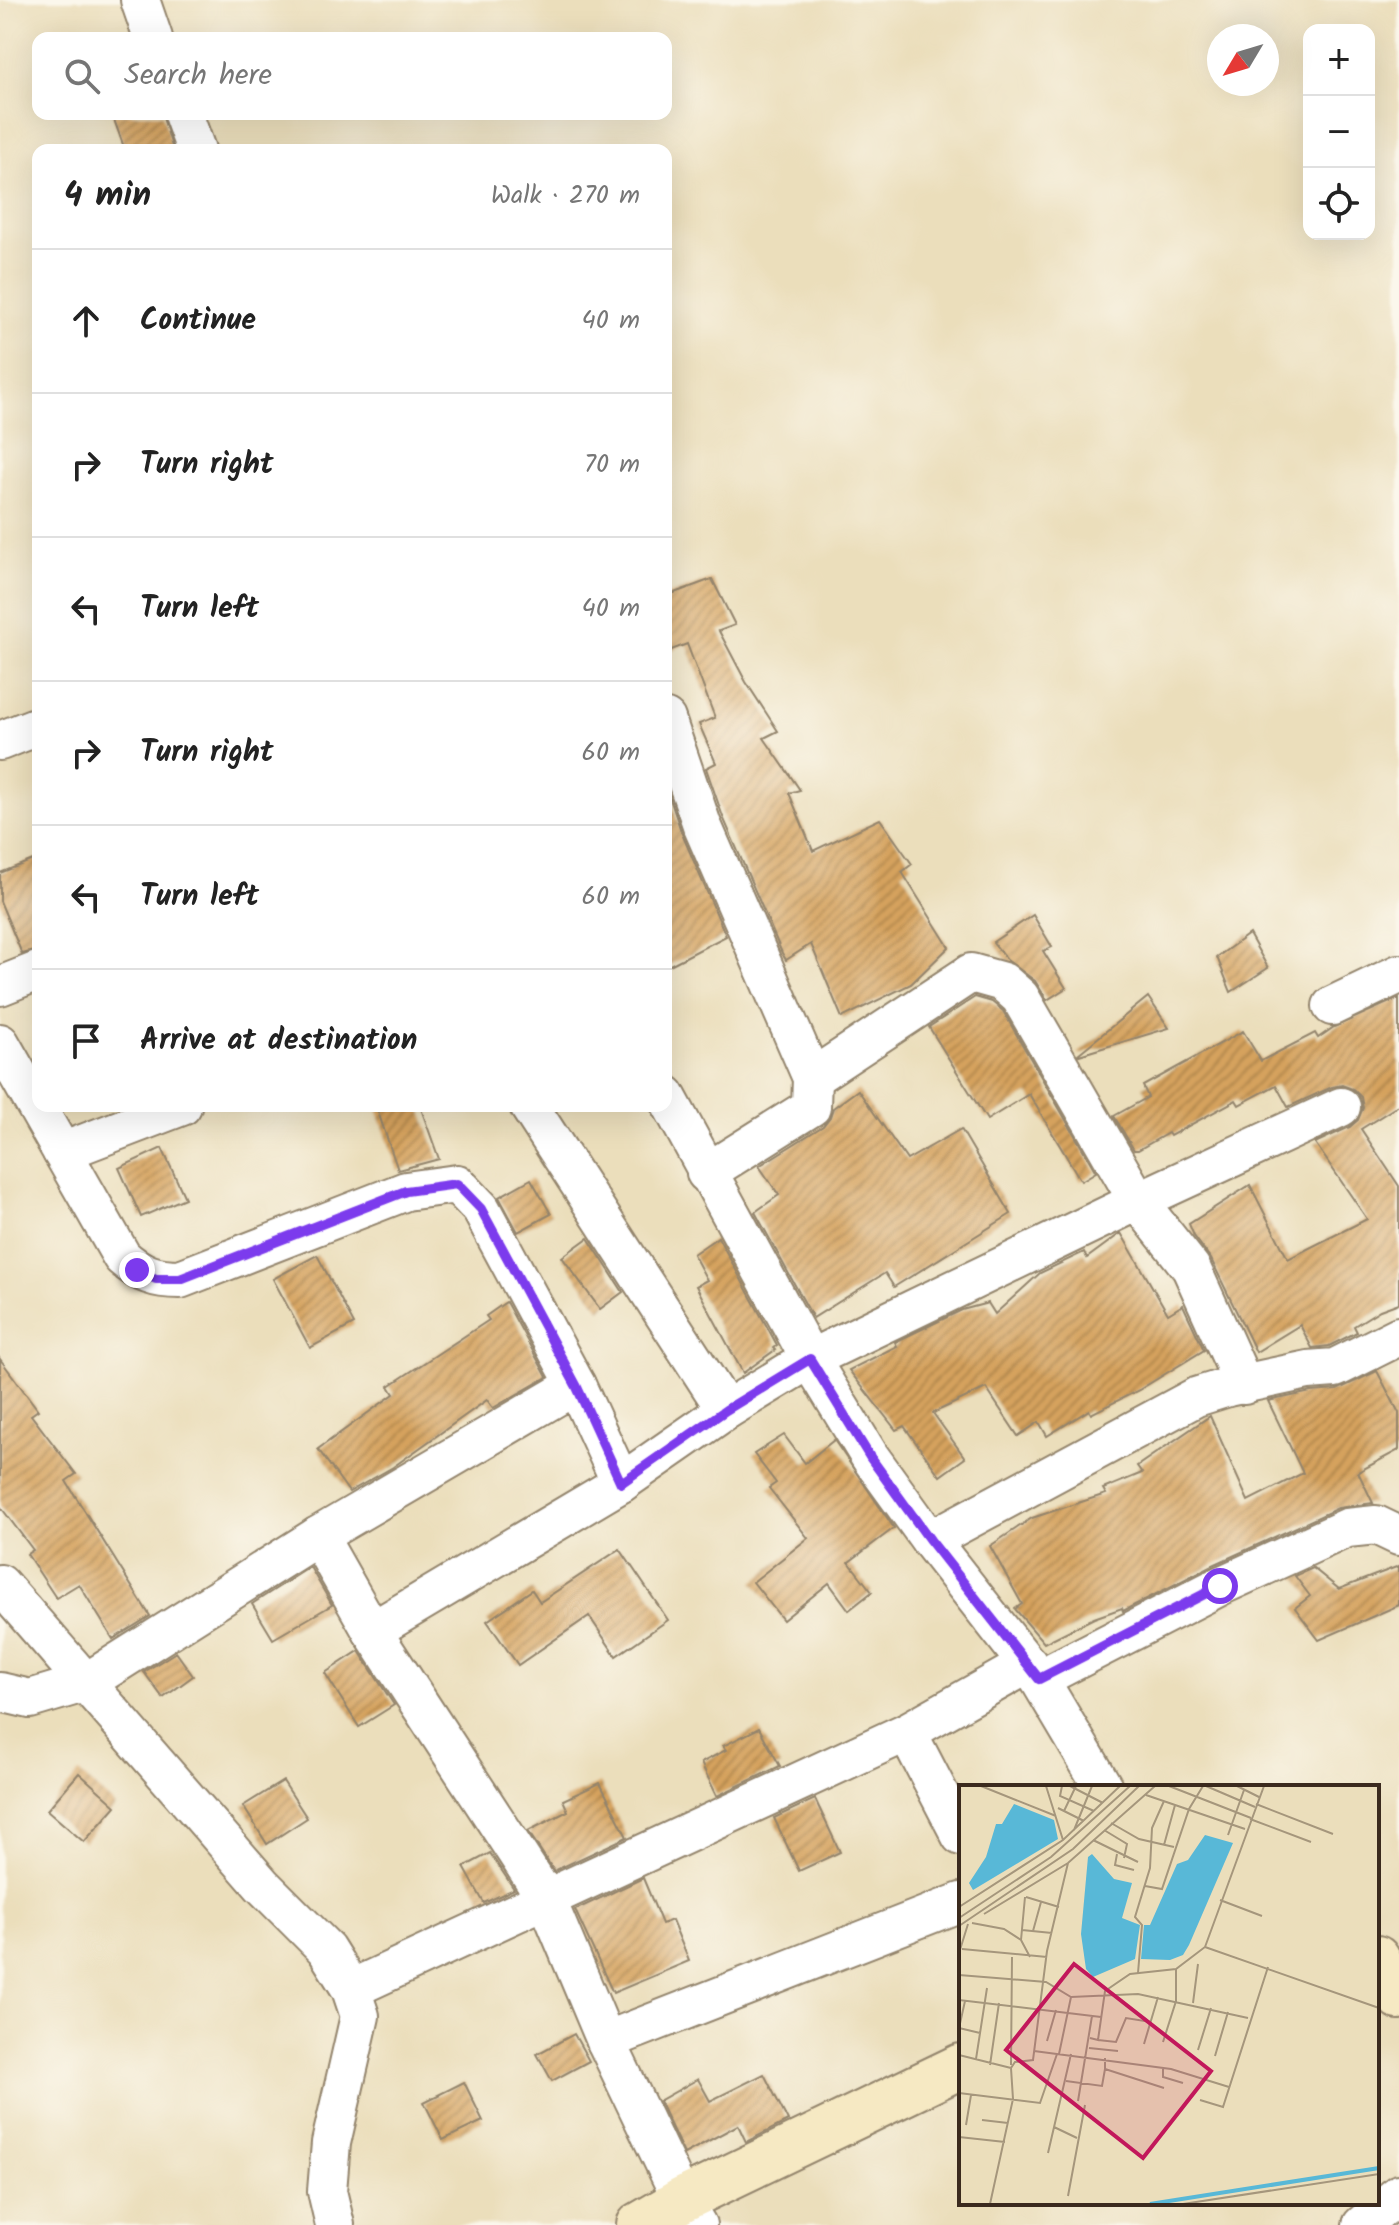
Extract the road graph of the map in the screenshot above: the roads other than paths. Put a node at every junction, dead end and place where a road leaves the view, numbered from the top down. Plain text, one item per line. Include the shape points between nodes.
1 (140, 0) edge
2 (151, 32) edge
3 (185, 120) edge
4 (194, 144) edge
5 (32, 728) edge
6 (672, 737) edge
7 (0, 741) edge
8 (32, 973) edge
9 (1399, 974) edge
10 (0, 986) edge
11 (1332, 1006) dead end
12 (0, 1043) edge
13 (812, 1078) junction
14 (32, 1099) edge
15 (672, 1107) edge
16 (1341, 1107) dead end
17 (39, 1112) edge
18 (166, 1112) edge
19 (533, 1112) edge
20 (62, 1152) junction
21 (706, 1173) junction
22 (1138, 1201) junction
23 (1399, 1336) edge
24 (810, 1359) junction
25 (576, 1385) junction
26 (1244, 1385) junction
27 (726, 1410) junction
28 (621, 1483) junction
29 (1391, 1525) edge
30 (318, 1536) junction
31 (930, 1540) junction
32 (0, 1584) edge
33 (372, 1631) junction
34 (1033, 1671) junction
35 (87, 1682) junction
36 (0, 1692) edge
37 (907, 1732) junction
38 (1102, 1785) edge
39 (959, 1832) edge
40 (546, 1898) junction
41 (959, 1903) edge
42 (1379, 1962) edge
43 (351, 1989) junction
44 (1399, 1997) edge
45 (606, 2041) junction
46 (959, 2067) edge
47 (1399, 2194) edge
48 (690, 2212) edge
49 (335, 2225) edge
50 (639, 2225) edge
51 (1362, 2225) edge

1 - 2 street
3 - 4 street
5 - 7 street
6 - 13 street via 702,825
8 - 10 street
9 - 11 street
12 - 14 street
13 - 21 street via 811,1107
13 - 22 street via 971,973 985,975 1020,997
15 - 21 street
16 - 22 street
17 - 20 street
18 - 20 street
19 - 27 street
20 - 25 street via 122,1257 156,1279 180,1279 406,1191 457,1184 481,1209
21 - 24 street
22 - 24 street
22 - 26 street via 1191,1268
23 - 26 street via 1335,1368
24 - 27 street
24 - 31 street via 870,1457
25 - 28 street
25 - 30 street
26 - 31 street via 1196,1397
27 - 28 street
28 - 33 street
29 - 34 street via 1347,1528
30 - 33 street
30 - 35 street
31 - 34 street
32 - 35 street
33 - 40 street
34 - 37 street
34 - 38 street
35 - 36 street via 30,1699
35 - 43 street via 262,1885 326,1949
37 - 39 street
37 - 40 street
40 - 43 street
40 - 45 street
41 - 45 street
42 - 44 main road
43 - 49 street via 360,2016 331,2143 327,2191
45 - 48 street
46 - 48 main road
47 - 51 street
48 - 50 main road

